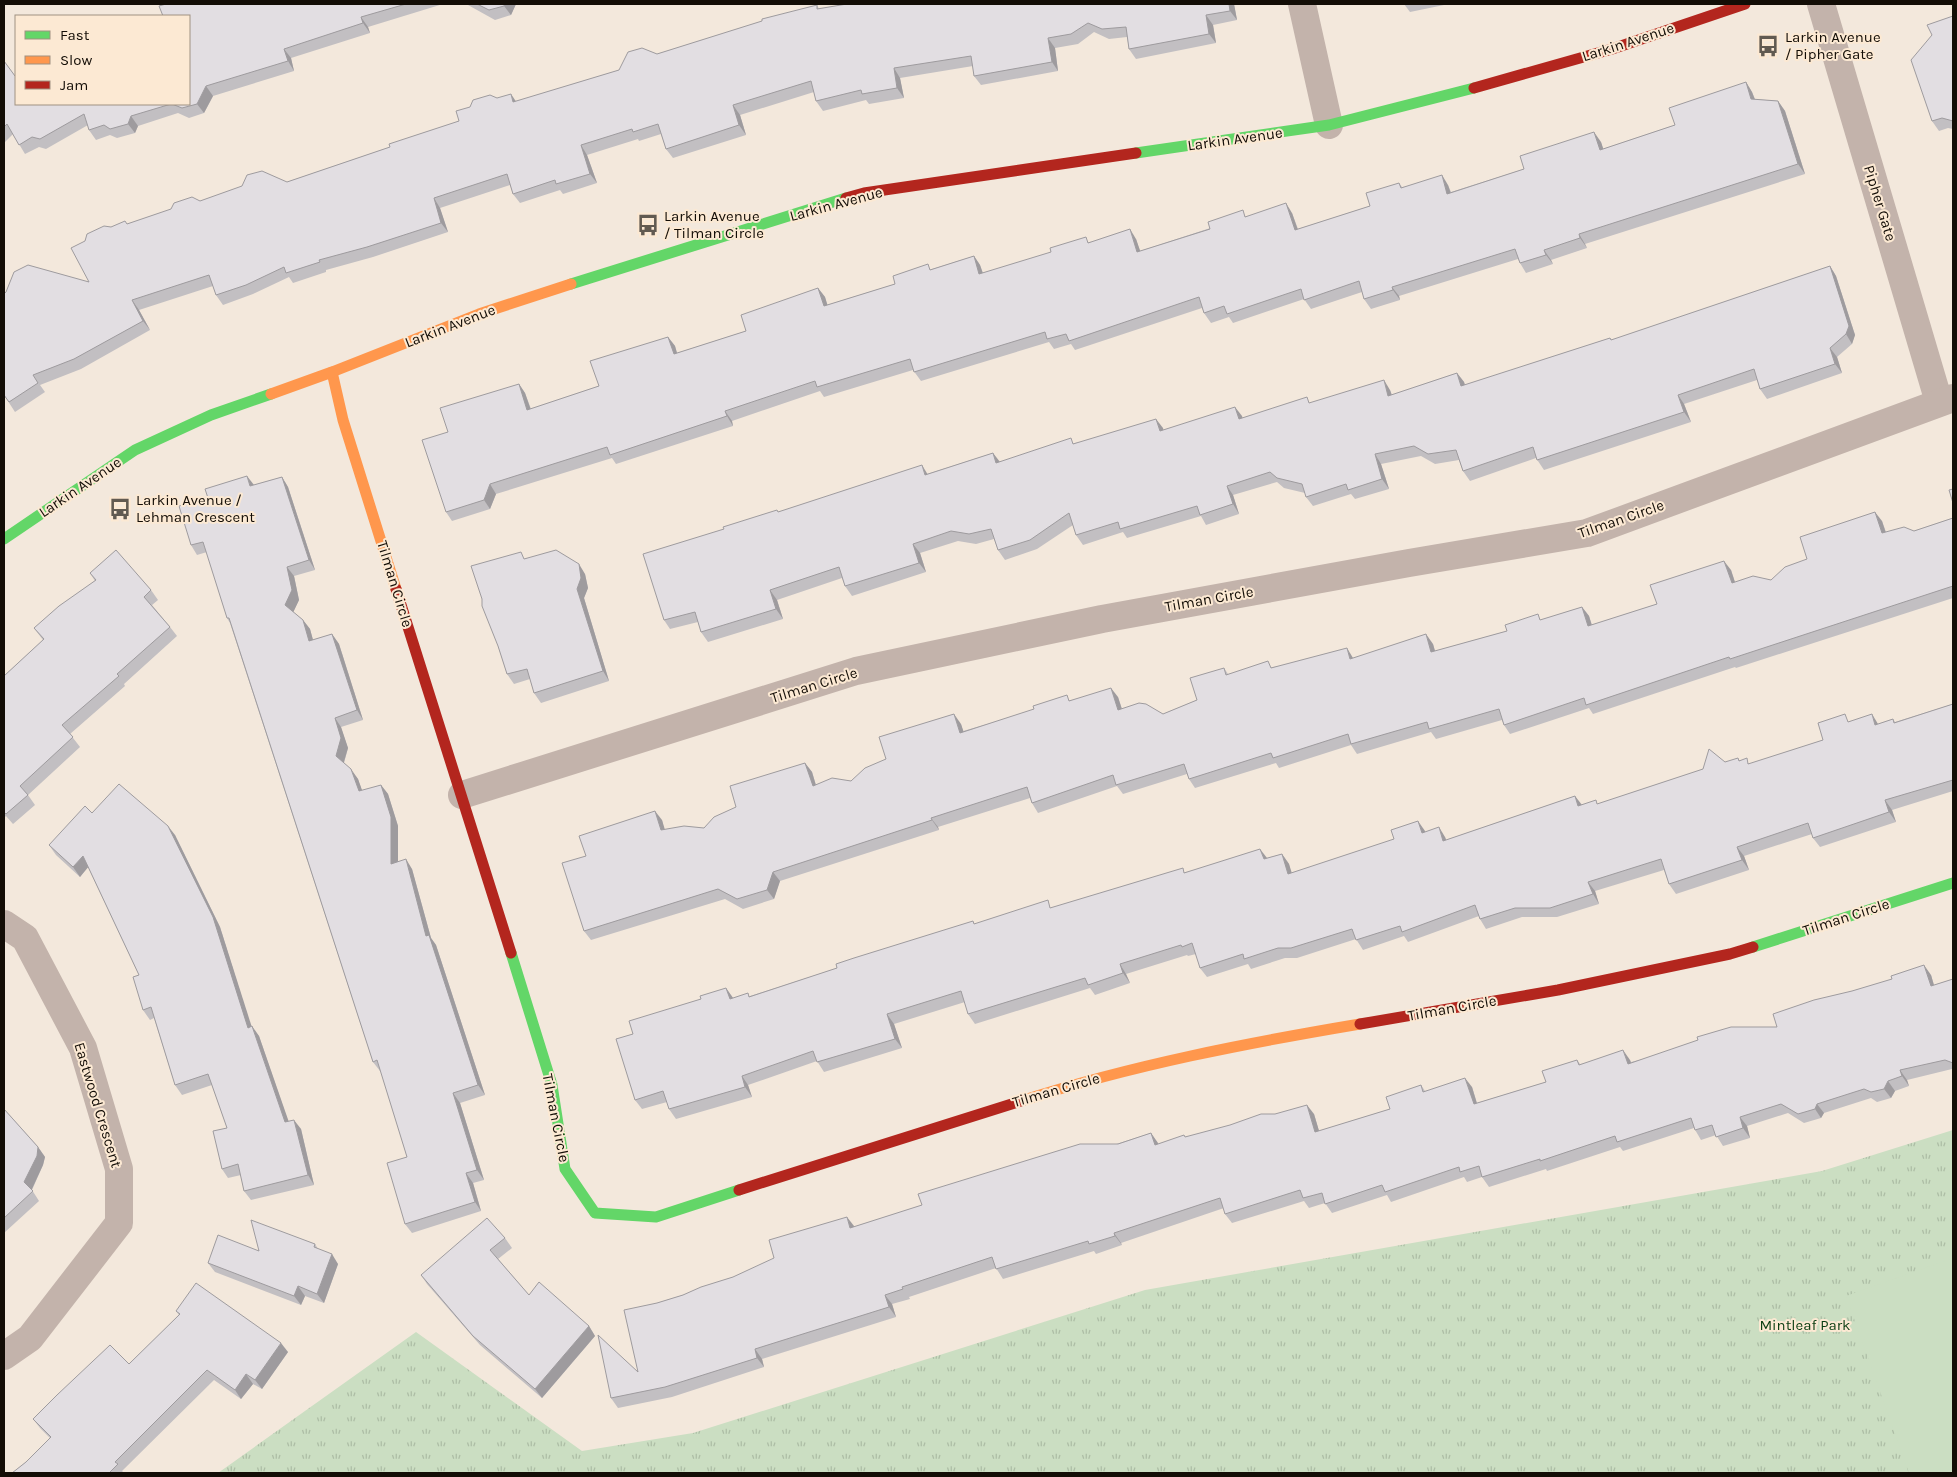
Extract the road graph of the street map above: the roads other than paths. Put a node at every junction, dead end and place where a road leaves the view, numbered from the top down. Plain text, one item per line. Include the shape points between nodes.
1 (1302, 4) edge
2 (1745, 4) edge
3 (1821, 4) edge
4 (1329, 125) junction
5 (332, 372) junction
6 (1946, 400) edge
7 (4, 539) edge
8 (462, 795) junction
9 (1953, 883) edge
10 (4, 924) edge
11 (4, 1356) edge

1 - 4 street
2 - 4 street, Larkin Avenue via 1612,49
3 - 6 street, Pipher Gate
4 - 5 street, Larkin Avenue via 864,193 479,314
5 - 7 street, Larkin Avenue via 211,415 134,450
5 - 8 street, Tilman Circle via 343,420
6 - 8 street, Tilman Circle via 1587,533 1102,619 856,671
8 - 9 street, Tilman Circle via 552,1086 565,1169 595,1213 656,1217 1082,1081 1251,1042 1558,990 1730,954
10 - 11 street, Eastwood Crescent via 25,938 84,1048 119,1169 119,1223 30,1338

